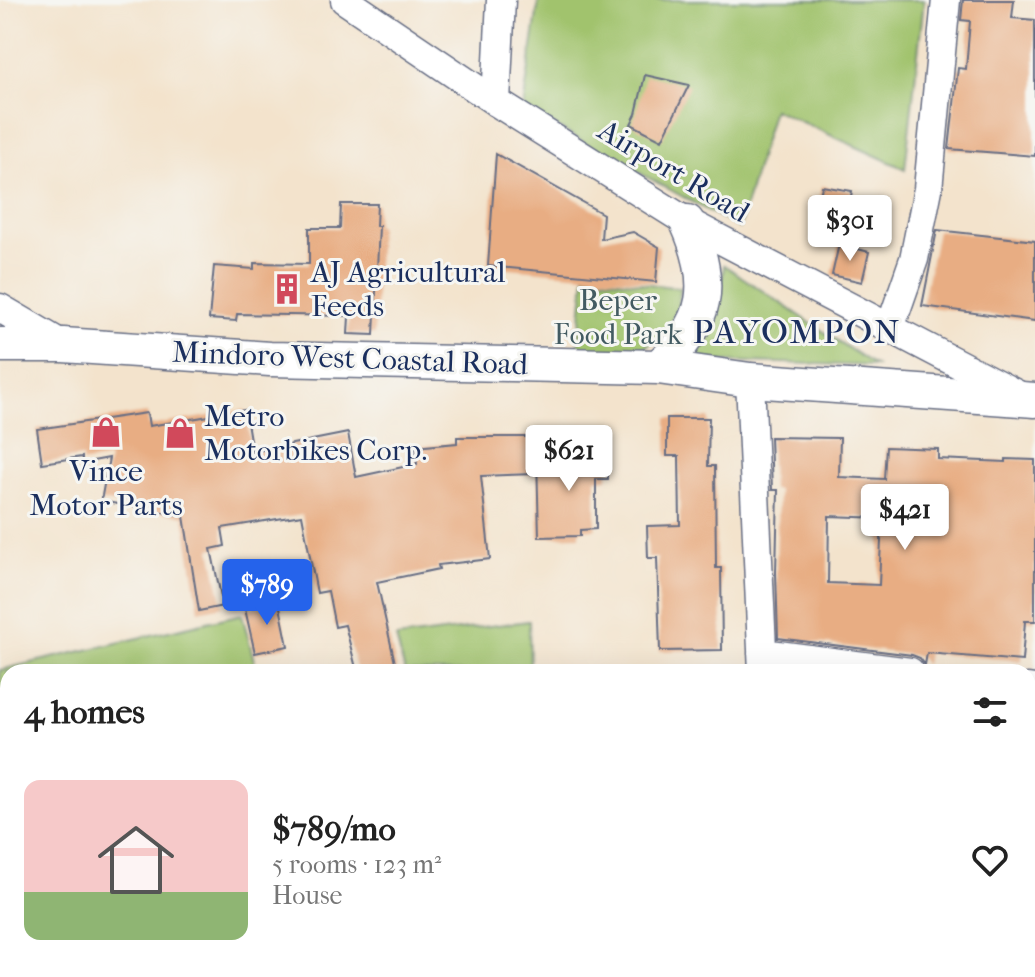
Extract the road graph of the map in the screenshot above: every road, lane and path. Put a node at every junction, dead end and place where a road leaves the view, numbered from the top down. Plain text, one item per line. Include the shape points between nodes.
1 (501, 0) edge
2 (946, 0) edge
3 (348, 1) edge
4 (496, 102) junction
5 (687, 222) junction
6 (0, 308) edge
7 (890, 328) junction
8 (0, 345) edge
9 (63, 345) junction
10 (658, 367) junction
11 (750, 380) junction
12 (1030, 400) edge
13 (762, 662) edge
14 (792, 664) edge

1 - 4 street
2 - 7 street via 928,189 914,259
3 - 4 street, Airport Road
4 - 5 street, Airport Road
5 - 7 street, Airport Road
5 - 10 main road via 701,252 700,308 689,334
6 - 9 street
7 - 12 street, Airport Road
8 - 9 main road, Mindoro West Coastal Road
9 - 10 main road, Mindoro West Coastal Road via 270,359
10 - 11 main road, Mindoro West Coastal Road
11 - 12 main road, Mindoro West Coastal Road
11 - 13 street
13 - 14 street

